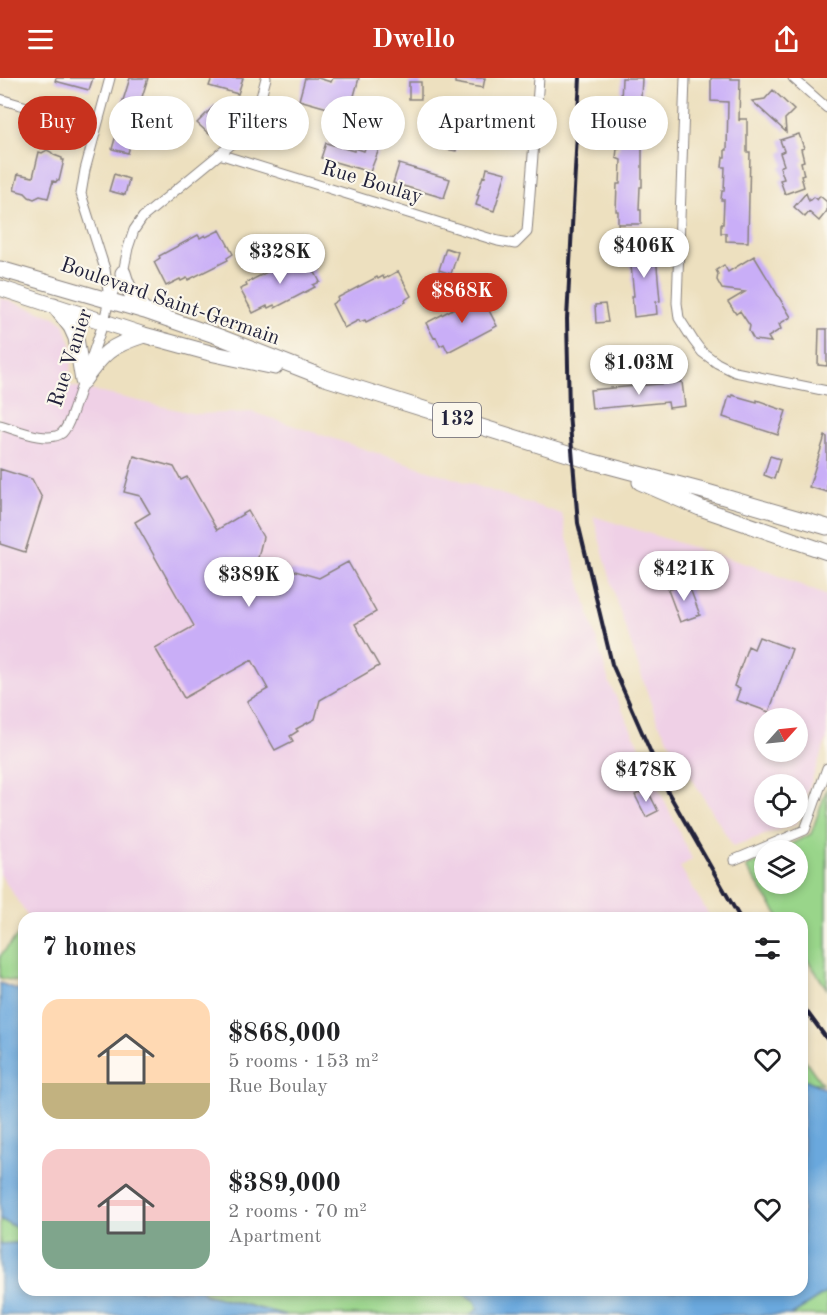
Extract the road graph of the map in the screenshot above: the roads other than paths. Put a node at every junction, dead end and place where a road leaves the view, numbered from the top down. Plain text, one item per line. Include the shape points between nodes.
1 (110, 78) edge
2 (267, 78) edge
3 (539, 78) edge
4 (685, 78) edge
5 (793, 78) edge
6 (0, 99) edge
7 (18, 104) edge
8 (827, 108) edge
9 (97, 124) edge
10 (90, 150) edge
11 (219, 154) junction
12 (0, 269) edge
13 (123, 273) junction
14 (0, 288) edge
15 (109, 300) junction
16 (54, 305) junction
17 (145, 311) junction
18 (104, 321) junction
19 (144, 335) junction
20 (325, 378) junction
21 (83, 381) junction
22 (827, 391) edge
23 (0, 425) edge
24 (590, 461) junction
25 (827, 527) edge
26 (827, 552) edge
27 (827, 768) edge
28 (734, 860) dead end

1 - 9 street
2 - 11 street via 252,119
3 - 11 street, Rue Boulay via 527,232 515,244
4 - 22 street via 679,318 702,352 735,372
5 - 8 street
6 - 7 street
10 - 15 street via 81,194 105,269
11 - 13 street via 143,217 134,230
12 - 15 main road, Boulevard Saint-Germain / 132
13 - 15 street
13 - 17 main road via 127,288
14 - 16 main road, Boulevard Saint-Germain / 132
15 - 17 main road, Boulevard Saint-Germain / 132
15 - 18 street, Rue Vanier
16 - 18 main road, Boulevard Saint-Germain / 132
16 - 21 main road via 76,338
17 - 20 main road, Boulevard Saint-Germain / 132
18 - 19 main road, Boulevard Saint-Germain / 132
18 - 21 street, Rue Vanier
19 - 20 main road, Boulevard Saint-Germain / 132
19 - 21 main road via 107,351
20 - 24 main road, Boulevard Saint-Germain / 132
21 - 23 street, Rue Vanier via 68,425 55,437
24 - 25 main road, Boulevard Saint-Germain / 132
24 - 26 main road, Boulevard Saint-Germain / 132 via 699,508
27 - 28 street via 805,830

